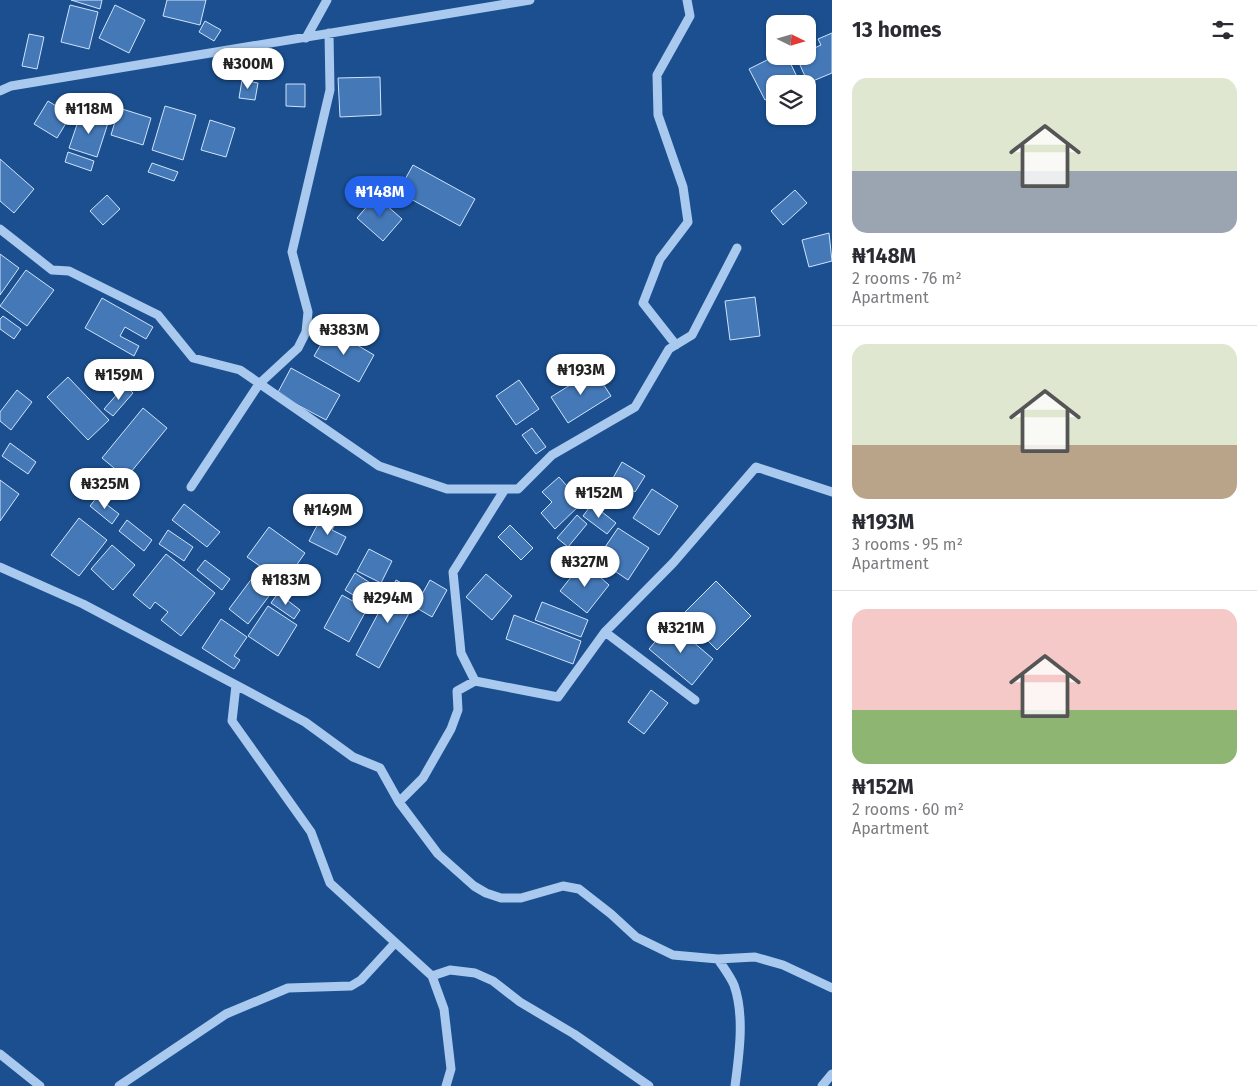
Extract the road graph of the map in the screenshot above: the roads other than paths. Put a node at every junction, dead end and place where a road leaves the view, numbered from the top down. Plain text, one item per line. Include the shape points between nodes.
1 (327, 0) edge
2 (530, 0) edge
3 (687, 0) edge
4 (329, 34) junction
5 (306, 38) junction
6 (0, 91) edge
7 (0, 229) edge
8 (737, 248) dead end
9 (676, 345) junction
10 (260, 384) junction
11 (191, 487) dead end
12 (505, 489) junction
13 (832, 492) edge
14 (0, 567) edge
15 (605, 632) junction
16 (475, 681) junction
17 (236, 685) junction
18 (695, 700) dead end
19 (399, 802) junction
20 (394, 944) junction
21 (718, 959) junction
22 (432, 976) junction
23 (832, 988) edge
24 (0, 1054) edge
25 (832, 1074) edge
26 (40, 1086) edge
27 (120, 1086) edge
28 (446, 1086) edge
29 (649, 1086) edge
30 (735, 1086) edge
31 (822, 1086) edge

1 - 5 street
2 - 4 street
3 - 9 street via 690,16 657,74 658,115 683,187 688,222 660,258 643,303
4 - 5 street
4 - 10 street via 330,90 292,252 308,312 306,332 298,348
5 - 6 street via 11,86
7 - 10 street via 52,270 70,271 158,315 194,358 240,370
8 - 9 street via 692,335
9 - 12 street via 669,349 635,406 552,455 518,489
10 - 11 street
10 - 12 street via 379,466 447,489
12 - 16 street via 453,572 461,653
13 - 15 street via 756,467 673,563
14 - 17 street via 83,604
15 - 16 street via 558,697
15 - 18 street
16 - 19 street via 458,691 458,710 451,729 422,778
17 - 19 street via 305,722 353,757 380,768
17 - 20 street via 232,721 311,832 330,883
19 - 21 street via 438,854 486,893 501,898 521,898 563,886 579,889 636,937 673,955
20 - 22 street
20 - 27 street via 361,980 351,986 288,988 226,1014
21 - 23 street via 755,957 783,965
21 - 30 street via 733,984 739,1004
22 - 28 street via 444,1010 451,1069
22 - 29 street via 450,970 475,973 493,981
24 - 26 street
25 - 31 street

